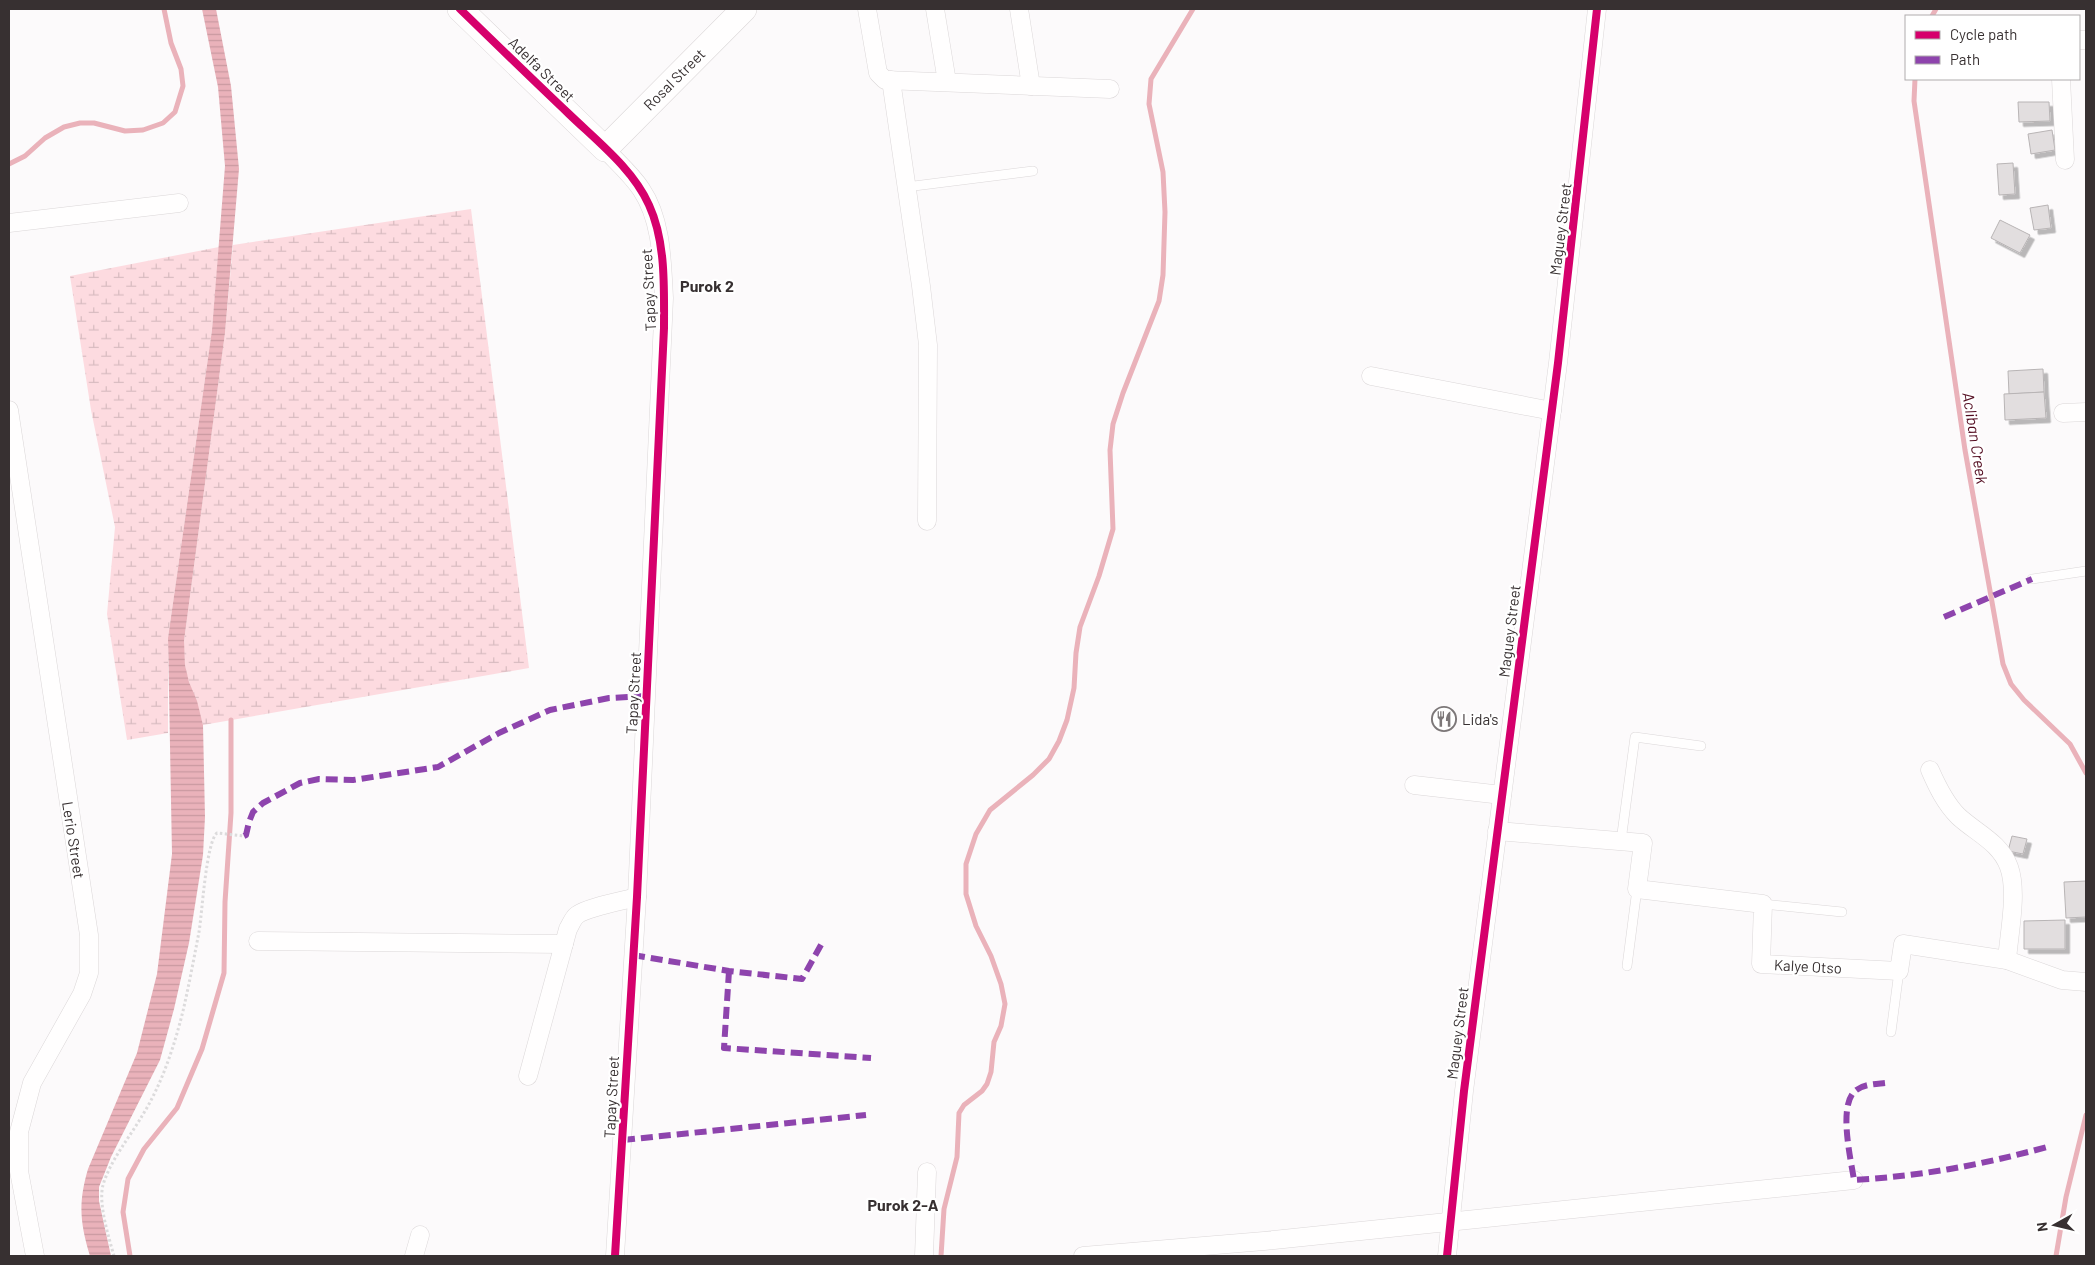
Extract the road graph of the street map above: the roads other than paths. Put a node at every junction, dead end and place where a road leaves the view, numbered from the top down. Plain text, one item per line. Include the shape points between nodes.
1 (744, 9) edge
2 (867, 9) edge
3 (935, 9) edge
4 (1019, 9) edge
5 (1598, 9) edge
6 (469, 12) edge
7 (890, 80) junction
8 (2061, 80) edge
9 (947, 82) junction
10 (1031, 86) junction
11 (1110, 89) dead end
12 (605, 149) junction
13 (2065, 160) dead end
14 (1033, 171) dead end
15 (906, 187) junction
16 (179, 203) dead end
17 (9, 224) edge
18 (1372, 376) dead end
19 (9, 410) edge
20 (1552, 412) junction
21 (2086, 412) edge
22 (2063, 413) dead end
23 (927, 521) dead end
24 (2086, 571) edge
25 (2032, 579) dead end
26 (1701, 746) dead end
27 (1930, 770) dead end
28 (1414, 785) dead end
29 (1502, 795) junction
30 (1497, 831) junction
31 (1621, 841) junction
32 (1636, 889) junction
33 (637, 897) junction
34 (1763, 904) junction
35 (1842, 912) dead end
36 (258, 941) dead end
37 (564, 944) junction
38 (2007, 960) junction
39 (1627, 966) dead end
40 (1899, 971) junction
41 (2086, 982) edge
42 (1890, 1032) dead end
43 (528, 1076) dead end
44 (927, 1172) dead end
45 (1854, 1180) dead end
46 (1451, 1221) junction
47 (420, 1235) dead end
48 (34, 1256) edge
49 (414, 1256) edge
50 (615, 1256) edge
51 (924, 1256) edge
52 (1083, 1256) edge
53 (1447, 1256) edge

1 - 12 street, Rosal Street
2 - 7 street via 878,73
3 - 9 street
4 - 10 street
5 - 20 street, Maguey Street
6 - 12 street, Adelfa Street
7 - 9 street
7 - 15 street
8 - 13 street
9 - 10 street
10 - 11 street
12 - 33 street, Tapay Street via 641,190 650,206 658,232 664,298
14 - 15 lane
15 - 23 street via 928,345
16 - 17 street
18 - 20 street
19 - 48 street, Lerio Street via 90,958 82,994 32,1083 19,1132 19,1171
20 - 29 street, Maguey Street
21 - 22 street
24 - 25 lane
26 - 31 lane via 1635,737
27 - 38 street via 1946,802 1988,837 2009,867 2013,892
28 - 29 street
29 - 30 street, Maguey Street
30 - 31 street
30 - 46 street, Maguey Street
31 - 32 street via 1643,843
32 - 34 street
32 - 39 lane
33 - 37 street via 578,915 568,929
33 - 50 street, Tapay Street
34 - 35 lane
34 - 40 street, Kalye Otso via 1761,964
36 - 37 street
37 - 43 street
38 - 40 street via 1903,944
38 - 41 street via 2062,980
40 - 42 lane
44 - 51 street
45 - 46 street
46 - 52 street
46 - 53 street, Maguey Street
47 - 49 street

